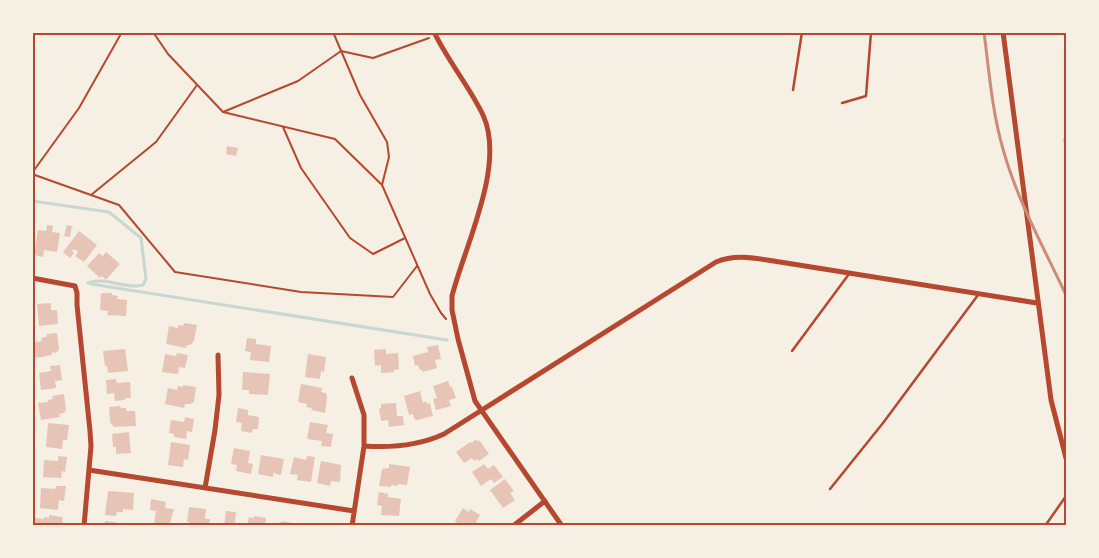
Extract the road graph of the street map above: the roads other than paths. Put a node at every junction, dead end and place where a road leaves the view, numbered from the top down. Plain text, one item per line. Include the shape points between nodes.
1 (802, 32) edge
2 (871, 32) edge
3 (1003, 32) edge
4 (435, 34) edge
5 (793, 90) dead end
6 (842, 103) dead end
7 (850, 273) junction
8 (32, 278) edge
9 (979, 293) junction
10 (1037, 303) junction
11 (792, 351) dead end
12 (218, 355) dead end
13 (352, 378) dead end
14 (481, 410) junction
15 (364, 446) junction
16 (1066, 458) edge
17 (89, 470) junction
18 (205, 488) junction
19 (830, 489) dead end
20 (1066, 496) edge
21 (545, 501) junction
22 (354, 511) junction
23 (84, 526) edge
24 (352, 526) edge
25 (513, 526) edge
26 (562, 526) edge
27 (1045, 526) edge

1 - 5 lane
2 - 6 lane via 866,96
3 - 10 street
4 - 14 street via 484,117 489,144 486,187 452,296 458,339 475,401
7 - 9 street
7 - 11 lane
7 - 14 street via 746,257 721,260
8 - 17 street via 75,286 90,431
9 - 10 street
9 - 19 lane
10 - 16 street via 1051,400
12 - 18 street via 219,395
13 - 15 street via 364,415
14 - 15 street via 429,441 397,447
14 - 21 street
15 - 22 street
17 - 18 street
17 - 23 street
18 - 22 street
20 - 27 lane
21 - 25 street
21 - 26 street
22 - 24 street

